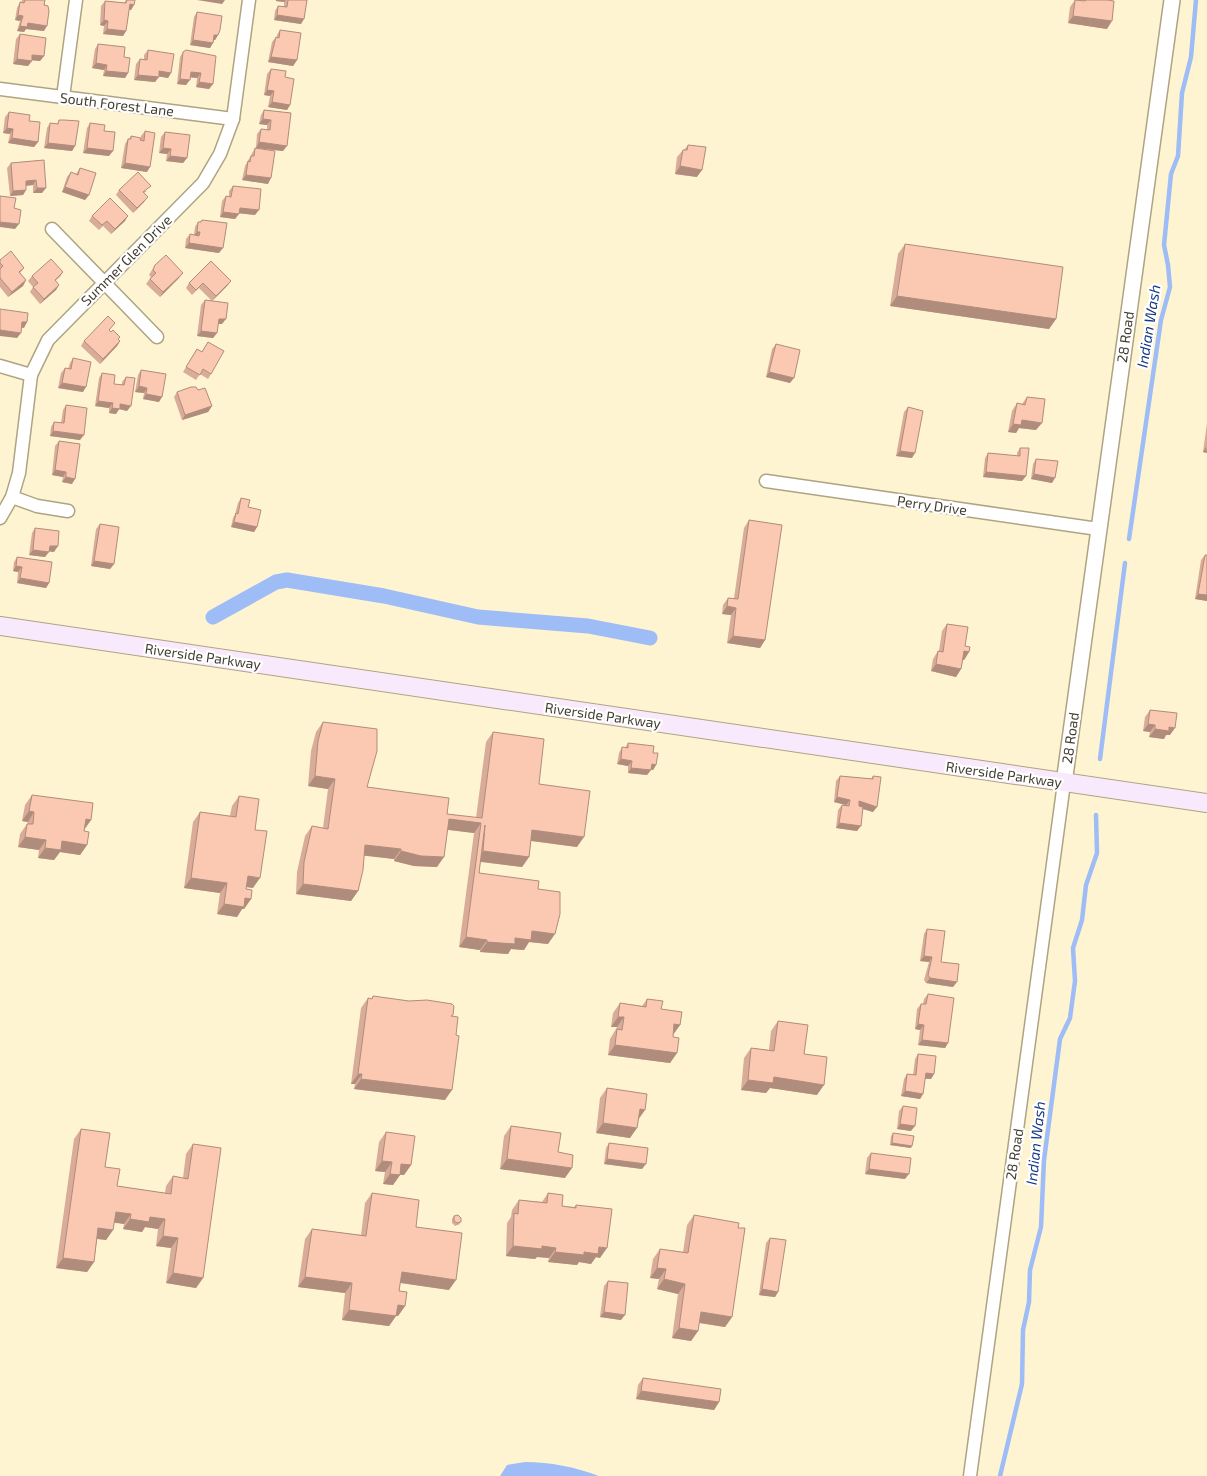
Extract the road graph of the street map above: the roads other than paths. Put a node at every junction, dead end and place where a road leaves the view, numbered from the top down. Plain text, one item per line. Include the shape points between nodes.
1 (76, 0) edge
2 (249, 0) edge
3 (1172, 0) edge
4 (0, 89) edge
5 (63, 97) junction
6 (233, 119) junction
7 (52, 229) dead end
8 (104, 281) junction
9 (157, 337) dead end
10 (0, 366) edge
11 (31, 374) junction
12 (766, 481) dead end
13 (12, 497) junction
14 (68, 511) dead end
15 (0, 518) edge
16 (1098, 529) junction
17 (0, 626) edge
18 (1064, 783) junction
19 (1207, 803) edge
20 (970, 1476) edge

1 - 5 street
2 - 6 street, Summer Glen Drive
3 - 16 street, 28 Road
4 - 5 street, South Forest Lane
5 - 6 street, South Forest Lane
6 - 8 street, Summer Glen Drive via 220,154 203,183
7 - 8 street
8 - 9 street
8 - 11 street, Summer Glen Drive via 48,340
10 - 11 street
11 - 13 street, Summer Glen Drive via 19,473
12 - 16 street, Perry Drive
13 - 14 street via 37,506
13 - 15 street, Summer Glen Drive
16 - 18 street, 28 Road
17 - 18 main road, Riverside Parkway
18 - 19 main road, Riverside Parkway
18 - 20 street, 28 Road

